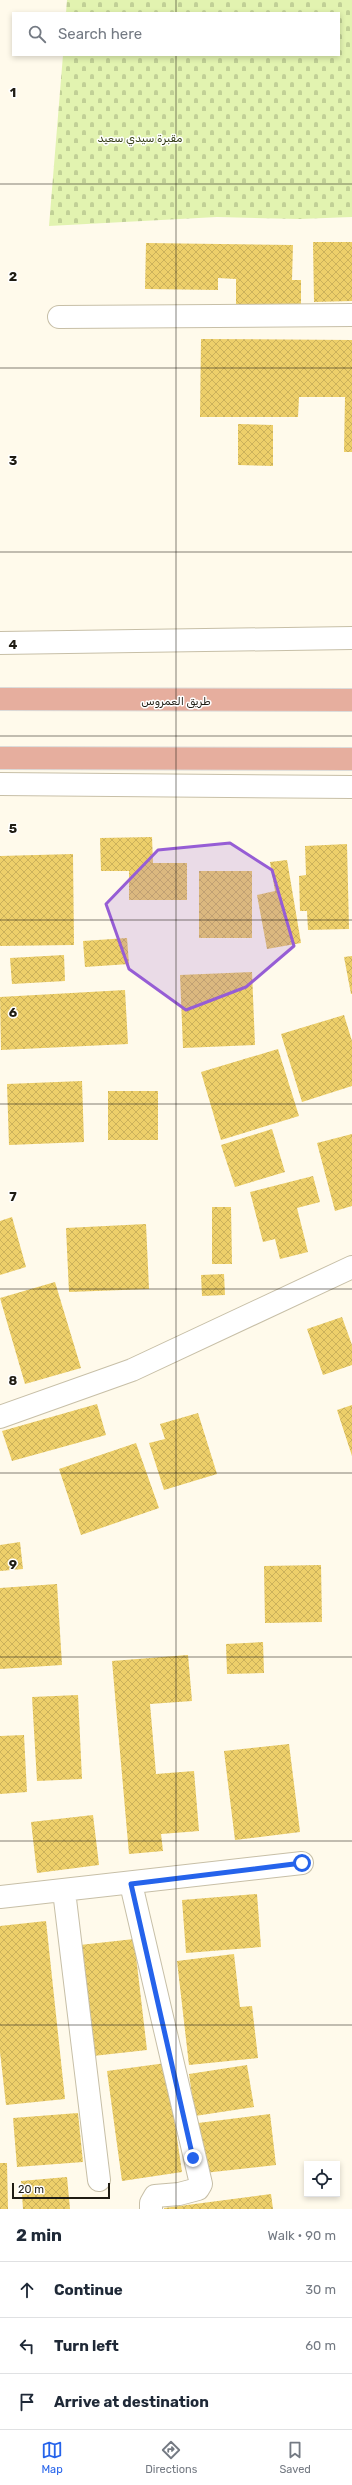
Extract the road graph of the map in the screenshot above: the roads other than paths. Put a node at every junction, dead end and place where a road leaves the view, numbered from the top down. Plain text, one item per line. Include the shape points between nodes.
1 (352, 315) edge
2 (59, 317) dead end
3 (352, 638) edge
4 (0, 643) edge
5 (0, 699) edge
6 (352, 700) edge
7 (0, 758) edge
8 (352, 759) edge
9 (0, 784) edge
10 (352, 787) edge
11 (352, 1267) edge
12 (0, 1417) edge
13 (302, 1863) dead end
14 (131, 1884) junction
15 (64, 1891) junction
16 (0, 1897) edge
17 (99, 2180) dead end
18 (151, 2209) edge

1 - 2 street
3 - 4 street
5 - 6 main road, طريق العمروس
7 - 8 main road
9 - 10 street
11 - 12 street via 132,1370
13 - 14 street
14 - 15 street
14 - 18 street via 200,2184 198,2189 155,2196
15 - 16 street
15 - 17 street

